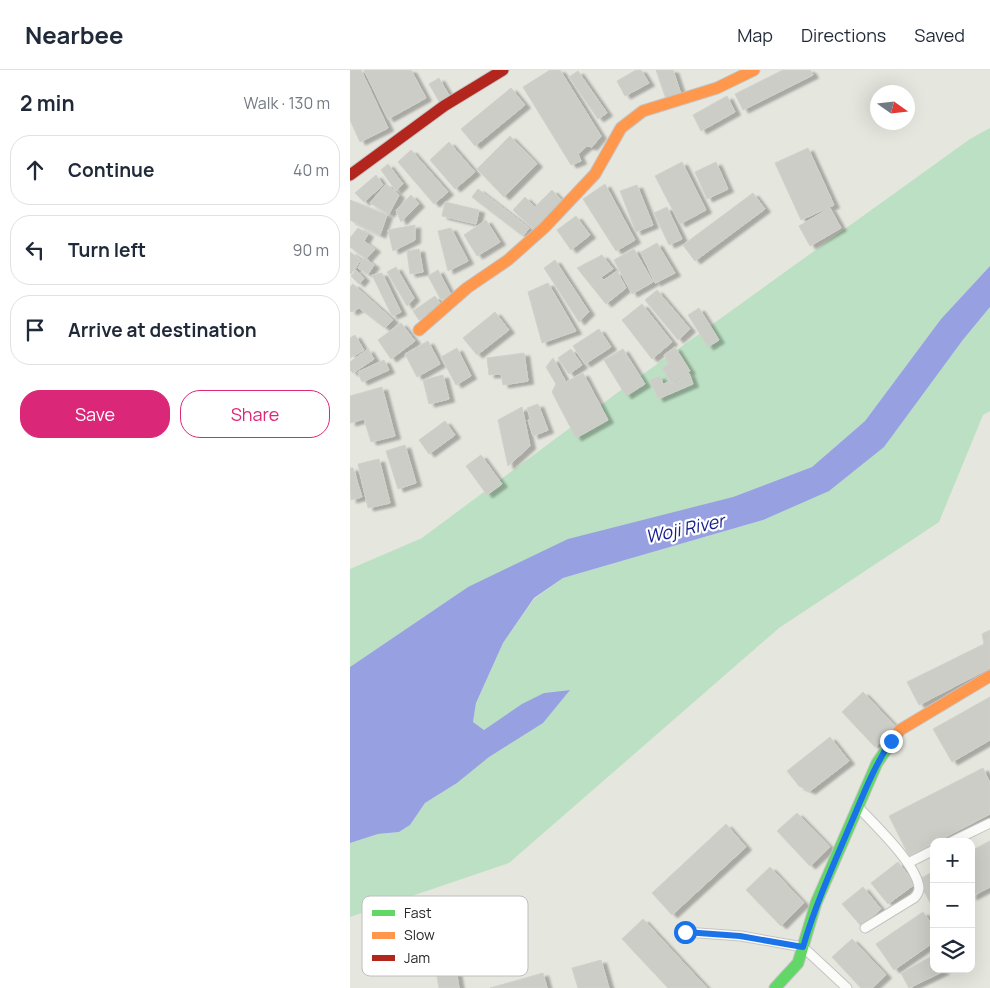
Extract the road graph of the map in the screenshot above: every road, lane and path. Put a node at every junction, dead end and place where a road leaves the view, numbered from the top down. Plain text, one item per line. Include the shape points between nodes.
1 (503, 70) edge
2 (754, 70) edge
3 (350, 175) edge
4 (419, 330) dead end
5 (990, 676) edge
6 (858, 807) junction
7 (990, 823) edge
8 (959, 838) edge
9 (930, 852) edge
10 (908, 863) junction
11 (865, 928) dead end
12 (685, 932) dead end
13 (803, 947) junction
14 (776, 988) edge
15 (847, 988) edge

1 - 3 street via 444,106
2 - 4 street via 717,88 643,111 632,118 621,128 595,174 544,228
5 - 6 street via 900,730 877,763
6 - 10 lane
6 - 13 street via 816,903
7 - 8 lane
9 - 10 lane
10 - 11 lane via 919,892
12 - 13 lane via 740,936
13 - 14 street via 798,963
13 - 15 lane

